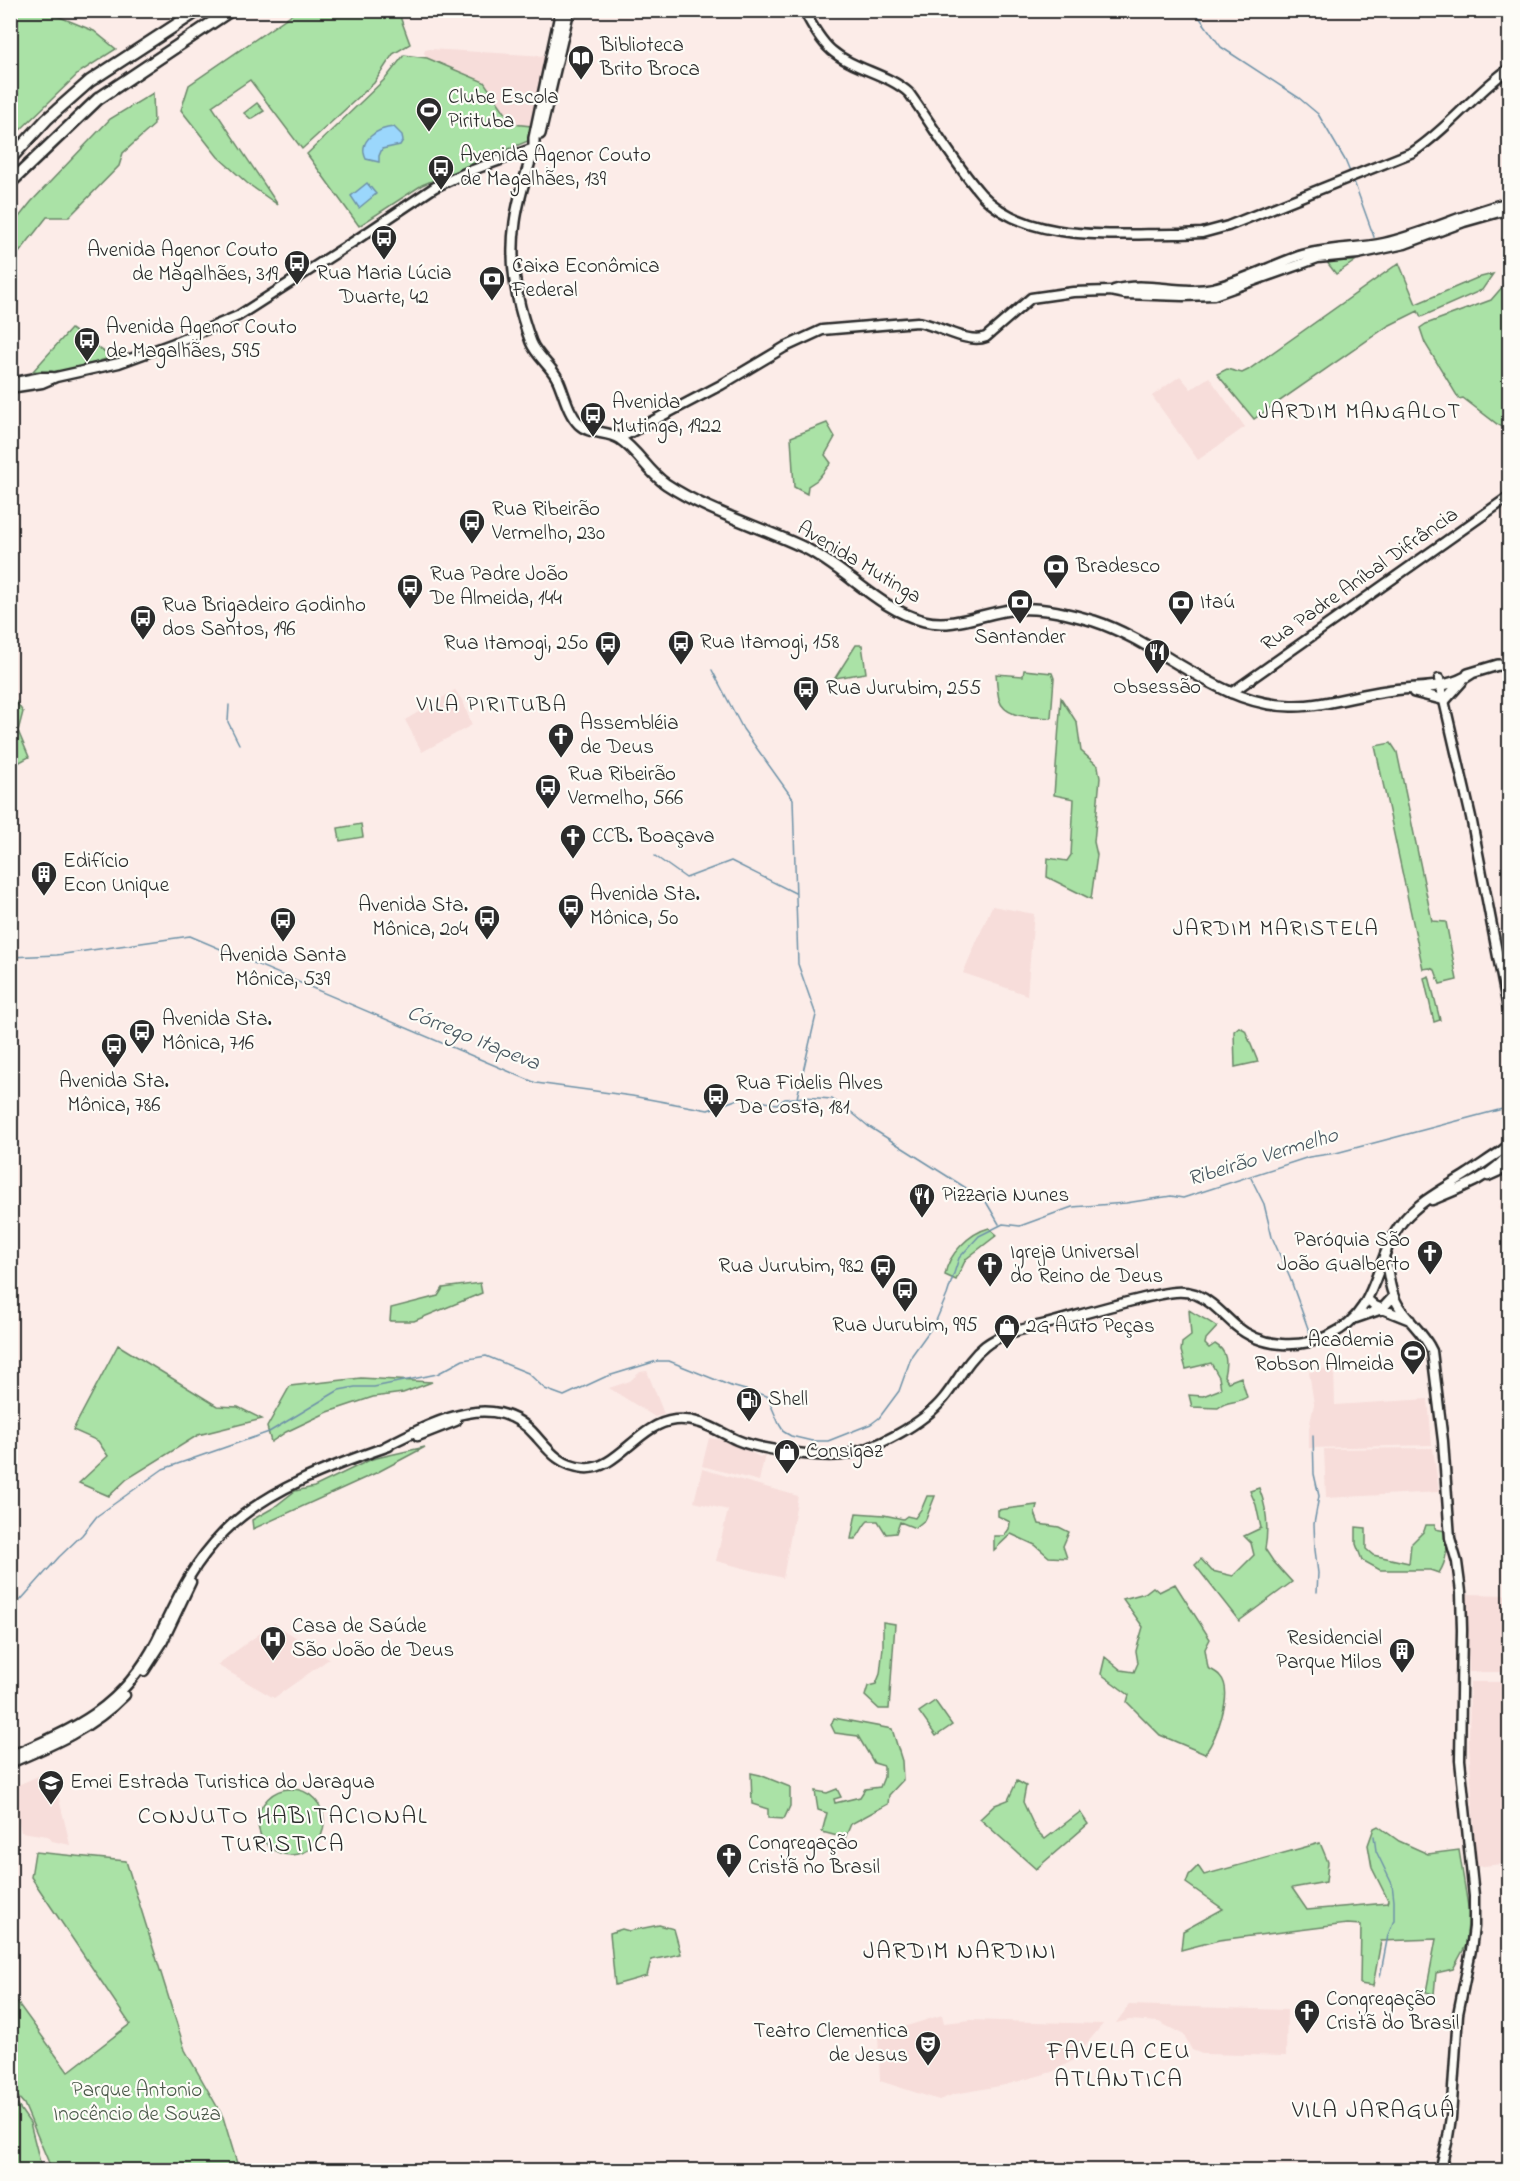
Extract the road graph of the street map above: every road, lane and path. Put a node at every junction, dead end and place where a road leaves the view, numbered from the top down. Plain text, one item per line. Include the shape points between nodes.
1 (200, 10) edge
2 (231, 10) edge
3 (561, 10) edge
4 (569, 10) edge
5 (804, 10) edge
6 (1509, 68) edge
7 (534, 146) junction
8 (10, 159) edge
9 (10, 183) edge
10 (1509, 202) edge
11 (1509, 209) edge
12 (1126, 291) junction
13 (56, 377) junction
14 (10, 383) edge
15 (10, 388) edge
16 (620, 438) junction
17 (1509, 496) edge
18 (1509, 666) edge
19 (1472, 673) junction
20 (1464, 679) junction
21 (1440, 682) junction
22 (1394, 689) junction
23 (1406, 690) junction
24 (1231, 693) junction
25 (1444, 700) junction
26 (1509, 1019) edge
27 (1509, 1144) edge
28 (1503, 1156) edge
29 (1508, 1167) edge
30 (1476, 1180) junction
31 (1421, 1204) junction
32 (1384, 1275) junction
33 (1393, 1297) junction
34 (1367, 1299) junction
35 (1382, 1309) junction
36 (1355, 1318) junction
37 (1410, 1321) junction
38 (293, 1485) junction
39 (10, 1756) edge
40 (10, 1763) edge
41 (1440, 2170) edge

1 - 8 highway via 90,81
2 - 9 highway via 98,99
3 - 7 main road
4 - 7 main road via 548,106
5 - 6 main road via 829,48 897,82 909,93 964,174 1002,211 1037,227 1083,232 1202,233 1228,226 1402,158 1429,142
7 - 13 main road via 435,187 238,316 127,360
7 - 16 main road via 513,239 519,302 532,345 555,374 576,421 589,430
10 - 12 main road via 1383,243 1300,256 1229,284 1178,291
11 - 12 main road via 1405,244 1318,258 1214,295
12 - 16 main road via 1031,298 979,339 917,322 822,330
13 - 14 main road
13 - 15 main road
16 - 24 main road, Avenida Mutinga via 664,483 823,558 904,615 943,623 1021,608 1062,613 1120,631
17 - 24 main road, Rua Padre Aníbal Difrância
18 - 19 main road, Avenida Mutinga via 1498,665
19 - 20 main road, Avenida Mutinga
19 - 21 main road, Avenida Mutinga
20 - 21 main road, Avenida Mutinga
20 - 25 main road
21 - 22 main road, Avenida Mutinga
21 - 23 main road, Avenida Mutinga
21 - 25 main road
22 - 23 main road, Avenida Mutinga
22 - 24 main road, Avenida Mutinga via 1292,706 1256,702
23 - 25 main road
25 - 26 main road via 1483,872
27 - 28 main road
28 - 29 main road
28 - 30 main road
28 - 31 main road
29 - 30 main road
30 - 31 main road
31 - 32 main road via 1395,1233 1385,1257
32 - 33 main road
32 - 34 main road
33 - 35 main road
33 - 37 main road
34 - 35 main road
34 - 36 main road
35 - 36 main road
35 - 37 main road
36 - 38 main road via 1318,1340 1280,1344 1247,1334 1196,1294 1178,1292 1012,1332 995,1339 973,1357 942,1401 922,1419 880,1443 841,1455 757,1446 699,1422 675,1420 645,1431 607,1462 585,1468 558,1460 524,1422 484,1410
37 - 41 main road via 1432,1350 1449,1524 1455,1539 1460,1583 1460,1770 1474,1896 1471,1950 1459,2004 1448,2144
38 - 39 main road via 253,1508 213,1544 186,1580 157,1641 116,1697 67,1732
38 - 40 main road via 235,1528 211,1553 191,1582 151,1661 114,1707 81,1731

